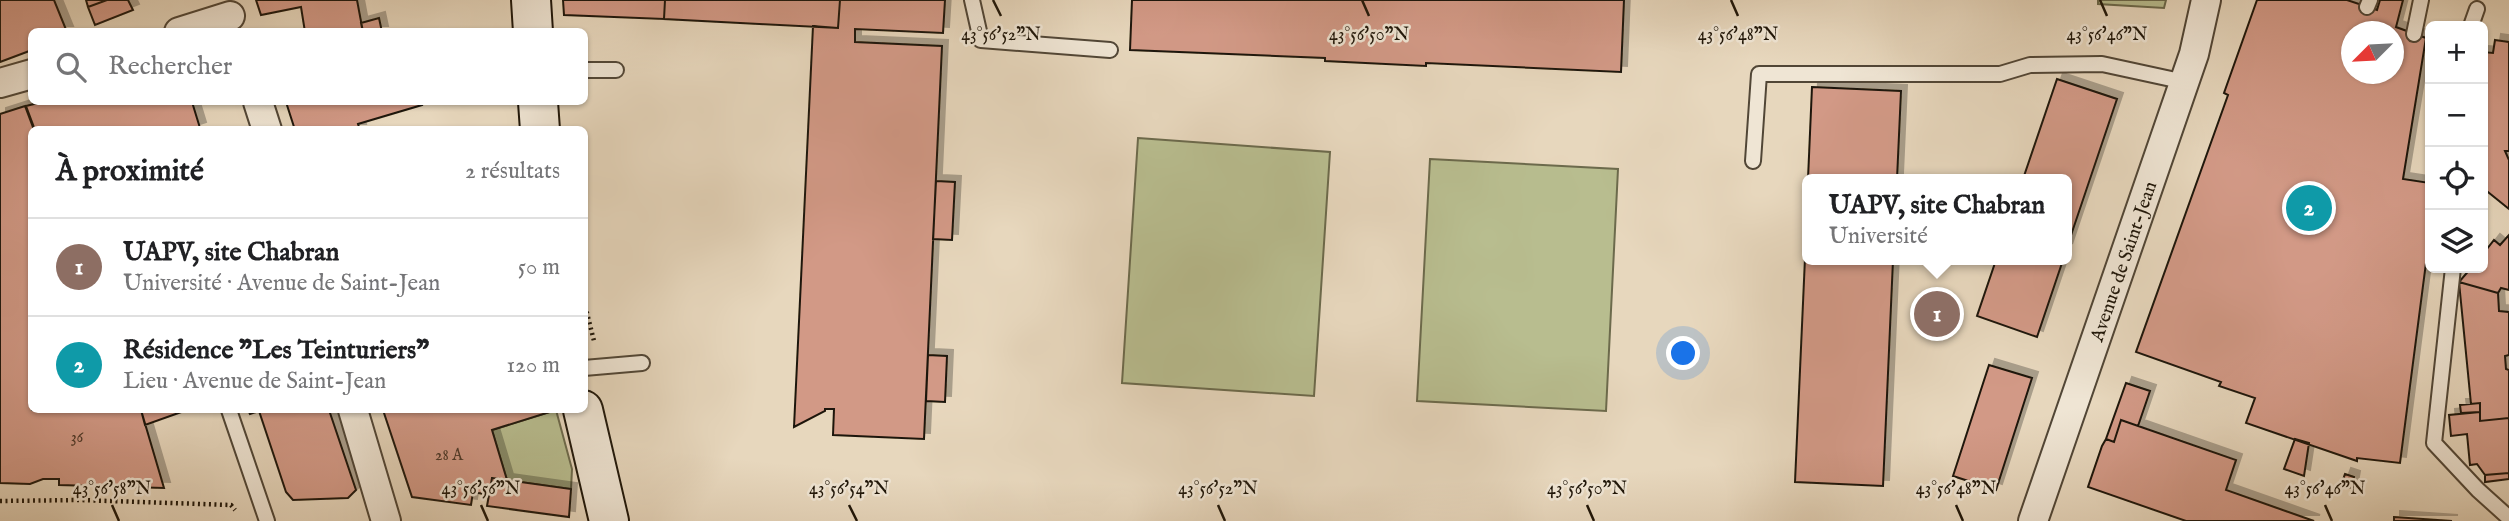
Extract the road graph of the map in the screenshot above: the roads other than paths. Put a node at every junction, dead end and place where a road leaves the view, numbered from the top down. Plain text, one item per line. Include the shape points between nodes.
1 (531, 0) edge
2 (972, 0) edge
3 (2206, 0) edge
4 (2421, 0) edge
5 (2477, 9) dead end
6 (231, 16) edge
7 (2473, 21) edge
8 (192, 28) edge
9 (533, 28) edge
10 (2414, 34) dead end
11 (1111, 50) dead end
12 (588, 70) edge
13 (616, 71) dead end
14 (28, 75) edge
15 (2185, 82) junction
16 (0, 83) edge
17 (259, 105) edge
18 (538, 105) edge
19 (266, 126) edge
20 (540, 126) edge
21 (1753, 160) dead end
22 (2452, 273) edge
23 (642, 363) dead end
24 (588, 368) edge
25 (230, 413) edge
26 (354, 413) edge
27 (584, 413) edge
28 (2509, 518) edge
29 (267, 521) edge
30 (386, 521) edge
31 (609, 521) edge
32 (2033, 521) edge

1 - 9 main road
2 - 11 lane via 981,40
3 - 15 street, Avenue de Saint-Jean
4 - 10 lane
5 - 7 lane
6 - 8 street
12 - 13 lane
14 - 16 street
15 - 21 lane via 2102,64 2030,65 2000,74 1759,74
15 - 32 street, Avenue de Saint-Jean
17 - 19 street
18 - 20 main road
22 - 28 lane via 2434,443
23 - 24 lane
25 - 29 lane
26 - 30 street
27 - 31 main road

